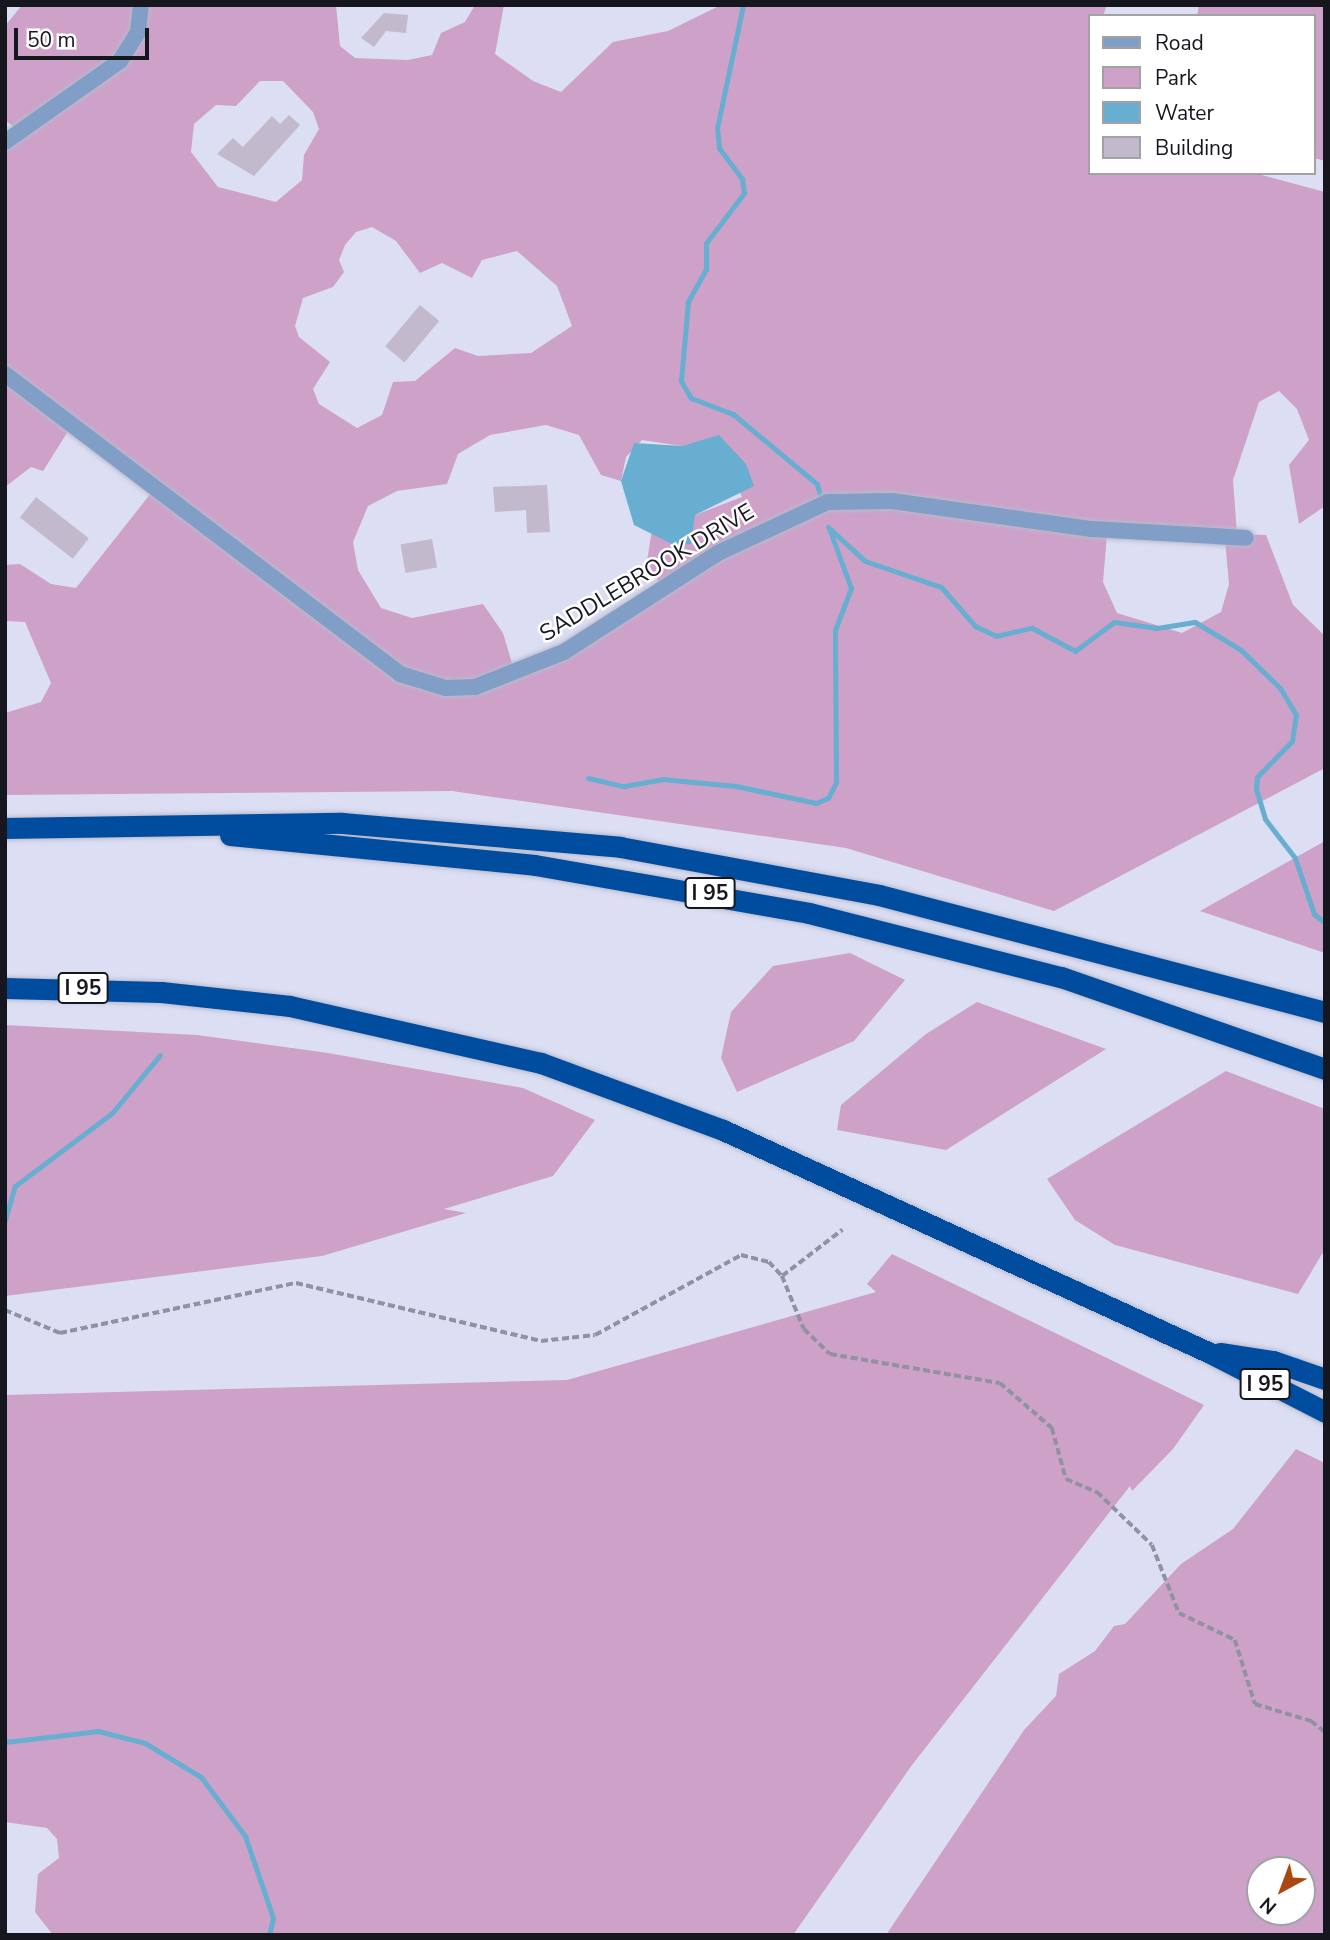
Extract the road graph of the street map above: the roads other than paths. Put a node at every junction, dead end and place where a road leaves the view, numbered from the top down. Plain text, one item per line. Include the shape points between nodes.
1 (141, 5) edge
2 (5, 142) edge
3 (5, 374) edge
4 (1246, 538) dead end
5 (72, 827) junction
6 (5, 828) edge
7 (5, 988) edge
8 (1325, 1012) edge
9 (1325, 1069) edge
10 (1208, 1352) junction
11 (1325, 1379) edge
12 (1325, 1412) edge

1 - 2 street via 138,32 121,61
3 - 4 street, SADDLEBROOK DRIVE via 400,674 445,688 475,687 564,652 718,553 828,502 892,501 1092,529
5 - 6 highway, I 95
5 - 8 highway via 342,823 688,857 880,895
5 - 9 highway, I 95 via 403,849 742,899 998,959
7 - 10 highway, I 95 via 162,992 290,1006 541,1063 682,1112
10 - 11 highway via 1273,1361
10 - 12 highway, I 95

